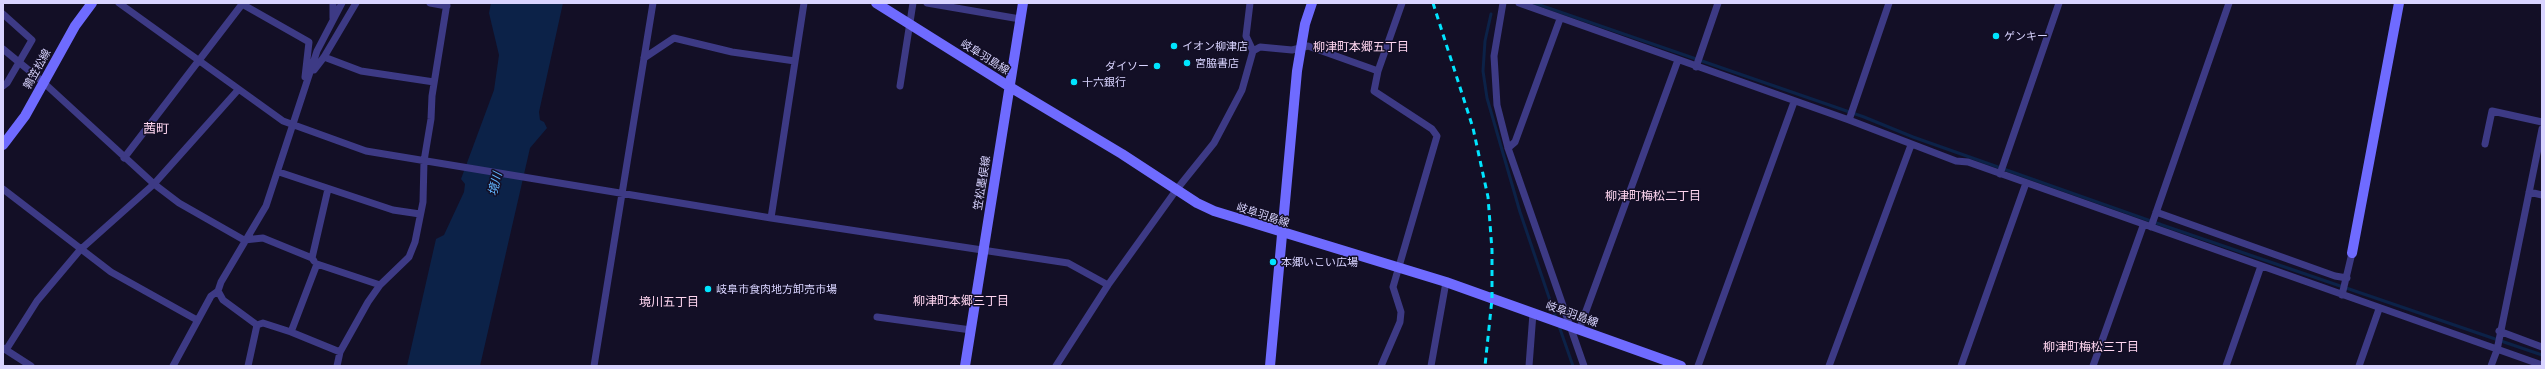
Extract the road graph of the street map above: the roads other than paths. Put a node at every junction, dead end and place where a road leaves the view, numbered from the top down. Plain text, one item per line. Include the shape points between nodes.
1 (92, 3) edge
2 (119, 3) edge
3 (243, 3) edge
4 (333, 3) edge
5 (342, 3) edge
6 (356, 3) edge
7 (430, 3) edge
8 (653, 3) edge
9 (804, 3) edge
10 (876, 3) edge
11 (914, 3) edge
12 (927, 3) edge
13 (1023, 3) edge
14 (1250, 3) edge
15 (1312, 3) edge
16 (1402, 3) edge
17 (1503, 3) edge
18 (1519, 3) edge
19 (1718, 3) edge
20 (1889, 3) edge
21 (2059, 3) edge
22 (2229, 3) edge
23 (2399, 3) edge
24 (447, 4) edge
25 (3, 14) edge
26 (333, 18) junction
27 (1020, 19) junction
28 (1560, 19) junction
29 (910, 25) junction
30 (1300, 48) junction
31 (3, 49) edge
32 (1253, 52) junction
33 (324, 57) junction
34 (644, 58) junction
35 (1678, 60) junction
36 (198, 62) junction
37 (795, 62) junction
38 (19, 63) junction
39 (1696, 67) junction
40 (311, 70) junction
41 (1378, 72) junction
42 (43, 82) junction
43 (434, 82) junction
44 (3, 86) edge
45 (306, 86) junction
46 (900, 86) dead end
47 (1010, 87) junction
48 (238, 90) junction
49 (1794, 102) junction
50 (1849, 120) junction
51 (2542, 122) edge
52 (294, 124) junction
53 (2542, 129) edge
54 (2485, 144) dead end
55 (3, 145) edge
56 (1911, 145) junction
57 (1508, 148) junction
58 (124, 158) junction
59 (424, 161) junction
60 (279, 172) junction
61 (2000, 174) junction
62 (2026, 183) junction
63 (154, 184) junction
64 (3, 189) edge
65 (328, 189) junction
66 (1177, 189) junction
67 (621, 192) junction
68 (2529, 192) junction
69 (2542, 195) edge
70 (2156, 212) junction
71 (420, 214) junction
72 (771, 218) junction
73 (2143, 226) junction
74 (2151, 227) junction
75 (1282, 234) junction
76 (244, 240) junction
77 (80, 250) junction
78 (984, 250) junction
79 (2352, 253) joint
80 (312, 258) junction
81 (317, 264) junction
82 (2261, 266) junction
83 (1398, 267) junction
84 (2347, 278) junction
85 (1446, 282) junction
86 (380, 284) junction
87 (1108, 285) junction
88 (218, 291) junction
89 (2342, 295) junction
90 (2379, 309) junction
91 (1533, 313) junction
92 (877, 317) dead end
93 (197, 320) junction
94 (257, 325) junction
95 (1575, 328) junction
96 (971, 330) junction
97 (2499, 331) junction
98 (291, 332) junction
99 (2542, 346) edge
100 (5, 349) edge
101 (2497, 350) junction
102 (340, 352) junction
103 (2542, 365) edge
104 (31, 366) edge
105 (173, 366) edge
106 (248, 366) edge
107 (337, 366) edge
108 (594, 366) edge
109 (965, 366) edge
110 (1056, 366) edge
111 (1270, 366) edge
112 (1381, 366) edge
113 (1431, 366) edge
114 (1528, 366) edge
115 (1584, 366) edge
116 (1682, 366) edge
117 (1698, 366) edge
118 (1829, 366) edge
119 (1962, 366) edge
120 (2094, 366) edge
121 (2226, 366) edge
122 (2359, 366) edge
123 (2491, 366) edge

1 - 42 main road, 鶉笠松線 via 75,26
2 - 36 street
3 - 36 street
3 - 45 street via 310,42
4 - 26 street
5 - 26 street
6 - 33 street
7 - 24 street
8 - 34 street
9 - 37 street
10 - 29 main road, 岐阜羽島線
11 - 29 street
12 - 27 street
13 - 27 main road, 笠松墨俣線
14 - 32 street via 1246,36
15 - 30 main road
16 - 41 street
17 - 57 street via 1494,56 1494,83
18 - 28 street
19 - 39 street
20 - 50 street
21 - 61 street
22 - 70 street
23 - 79 main road
24 - 43 street
25 - 38 street via 32,40
26 - 40 street
27 - 47 main road, 笠松墨俣線
28 - 35 street
28 - 57 street via 1515,142
29 - 46 street
29 - 47 main road, 岐阜羽島線
30 - 32 street via 1260,47
30 - 41 street via 1308,46
30 - 75 main road via 1290,128
31 - 38 street
32 - 66 street via 1242,90 1229,118 1214,144
33 - 40 street via 314,70
33 - 43 street via 361,71
34 - 37 street via 674,38 732,52
34 - 67 street
35 - 39 street
35 - 95 street
36 - 48 street
36 - 58 street
37 - 72 street
38 - 42 street
38 - 44 street
39 - 49 street
40 - 45 street
41 - 83 street via 1374,90 1432,129 1437,136
42 - 55 main road, 鶉笠松線 via 25,116
42 - 58 street
43 - 59 street
45 - 52 street
47 - 66 main road, 岐阜羽島線
47 - 78 main road, 笠松墨俣線
48 - 52 street via 283,121
48 - 63 street
49 - 50 street
49 - 117 street
50 - 56 street via 1907,141
51 - 54 street via 2492,111
52 - 59 street via 366,151
52 - 60 street
53 - 68 street
56 - 61 street
56 - 118 street
57 - 95 street
58 - 63 street
59 - 67 street
59 - 71 street
60 - 65 street
60 - 76 street via 266,206
61 - 62 street
62 - 73 street
62 - 119 street
63 - 76 street via 179,203
63 - 77 street
64 - 77 street
65 - 71 street via 393,210
65 - 80 street
66 - 75 main road, 岐阜羽島線 via 1214,211
66 - 87 street
67 - 72 street
67 - 108 street
68 - 69 street
68 - 97 street
70 - 74 street
70 - 84 street via 2335,276
71 - 86 street via 409,257
72 - 78 street
73 - 74 street
73 - 120 street
74 - 82 street
75 - 83 main road, 岐阜羽島線
75 - 111 main road
76 - 80 street via 263,238
76 - 88 street
77 - 93 street via 111,272
77 - 100 street via 37,301
78 - 87 street via 1068,263
78 - 96 main road, 笠松墨俣線
79 - 84 street
80 - 81 street
81 - 86 street
81 - 98 street
82 - 89 street
82 - 121 street
83 - 85 main road, 岐阜羽島線
83 - 112 street via 1393,287 1401,312 1400,322
84 - 89 street
85 - 91 main road, 岐阜羽島線
85 - 113 street
86 - 102 street
87 - 110 street
88 - 93 street via 211,296
88 - 94 street via 223,300
89 - 90 street
90 - 101 street
90 - 122 street
91 - 95 main road, 岐阜羽島線
91 - 114 street
92 - 96 street
93 - 105 street
94 - 98 street via 263,323
94 - 106 street
95 - 115 street
95 - 116 main road, 岐阜羽島線
96 - 109 main road, 笠松墨俣線
97 - 99 street
97 - 101 street
98 - 102 street
100 - 104 street
101 - 103 street
101 - 123 street
102 - 107 street

